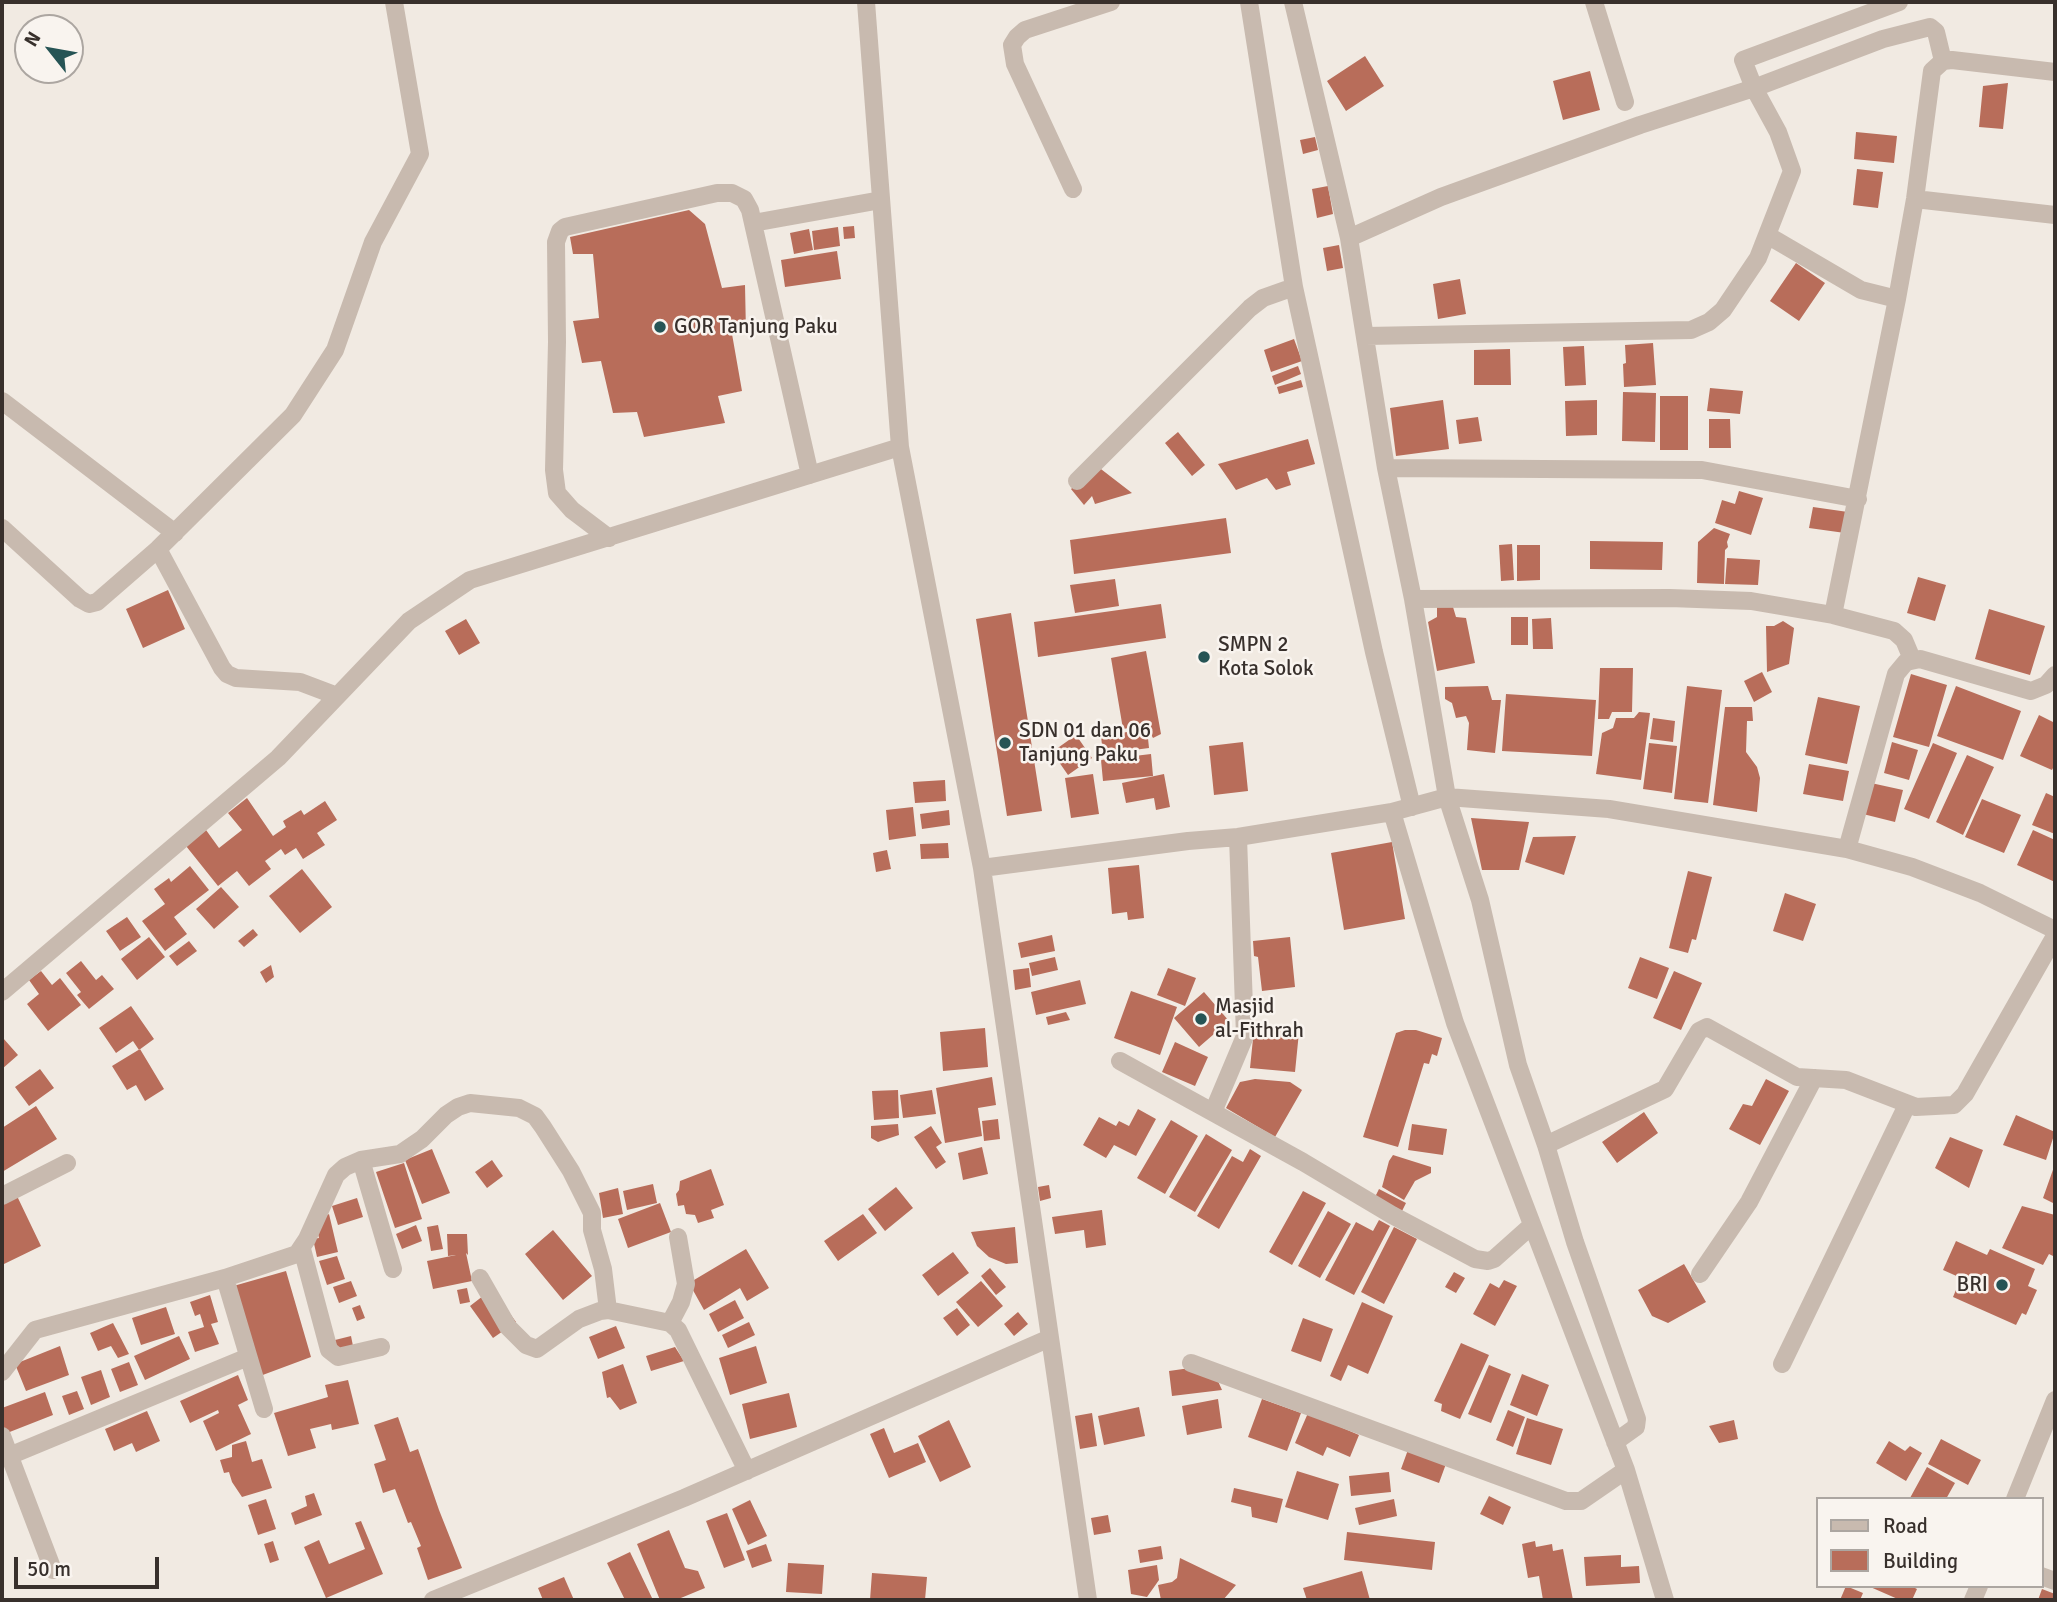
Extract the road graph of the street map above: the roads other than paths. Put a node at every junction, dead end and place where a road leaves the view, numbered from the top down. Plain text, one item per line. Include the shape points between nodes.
1 (394, 2) edge
2 (866, 2) edge
3 (1111, 2) edge
4 (1248, 2) edge
5 (1293, 2) edge
6 (1594, 2) edge
7 (1899, 2) edge
8 (1943, 61) junction
9 (2055, 72) edge
10 (1754, 88) junction
11 (1625, 102) dead end
12 (1073, 189) dead end
13 (1914, 199) junction
14 (881, 200) junction
15 (2055, 215) edge
16 (753, 223) junction
17 (1767, 234) junction
18 (1349, 238) junction
19 (1294, 287) junction
20 (1897, 299) junction
21 (1366, 336) junction
22 (2, 401) edge
23 (900, 447) junction
24 (1386, 468) junction
25 (810, 475) junction
26 (1077, 481) dead end
27 (1858, 499) junction
28 (2, 528) edge
29 (175, 533) junction
30 (609, 538) junction
31 (158, 549) junction
32 (1413, 599) junction
33 (1833, 615) junction
34 (1912, 659) junction
35 (2055, 675) edge
36 (337, 696) junction
37 (1447, 797) junction
38 (1412, 807) junction
39 (1392, 812) junction
40 (1238, 837) junction
41 (1847, 849) junction
42 (982, 868) junction
43 (2055, 930) edge
44 (2055, 936) edge
45 (2, 992) edge
46 (1120, 1061) dead end
47 (1814, 1078) junction
48 (1907, 1105) junction
49 (1213, 1112) junction
50 (1546, 1145) junction
51 (361, 1160) junction
52 (67, 1163) dead end
53 (2, 1196) edge
54 (1531, 1226) junction
55 (678, 1237) dead end
56 (302, 1249) junction
57 (393, 1269) dead end
58 (1700, 1274) dead end
59 (225, 1278) junction
60 (480, 1278) dead end
61 (608, 1310) junction
62 (670, 1323) junction
63 (1050, 1338) junction
64 (381, 1347) dead end
65 (248, 1357) junction
66 (1191, 1363) dead end
67 (1782, 1364) dead end
68 (2, 1372) edge
69 (2055, 1400) edge
70 (264, 1409) dead end
71 (2, 1437) edge
72 (1615, 1442) junction
73 (9, 1456) junction
74 (1626, 1470) junction
75 (747, 1471) junction
76 (2016, 1497) edge
77 (54, 1570) dead end
78 (433, 1600) edge
79 (1088, 1600) edge
80 (1665, 1600) edge

1 - 29 street via 419,146 417,162 373,242 327,364 287,422
2 - 14 street
3 - 12 street via 1025,30 1013,45 1015,64
4 - 19 street
5 - 18 street
6 - 11 street
7 - 10 street via 1746,58 1743,63
8 - 9 street
8 - 10 street via 1936,32 1924,27
8 - 13 street via 1930,80
10 - 17 street via 1778,132 1791,171
10 - 18 street via 1441,197
13 - 15 street
13 - 20 street
14 - 16 street
14 - 23 street
16 - 25 street
16 - 30 street via 744,199 725,192 565,226 558,235 557,493
17 - 20 street via 1861,290
17 - 21 street via 1758,258 1723,310 1691,330
18 - 21 street
19 - 26 street via 1250,308
19 - 38 street
20 - 27 street
21 - 24 street
22 - 29 street
23 - 25 street
23 - 42 street
24 - 27 street via 1702,470
24 - 32 street
25 - 30 street
27 - 33 street
28 - 31 street via 89,604 104,597
29 - 31 street
30 - 36 street via 470,580 409,621
31 - 36 street via 227,674 307,683
32 - 33 street via 1751,601
32 - 37 street
33 - 34 street via 1894,631 1904,640
34 - 35 street via 2031,691
34 - 41 street via 1896,674
36 - 45 street via 278,758
37 - 38 street
37 - 41 street via 1609,809
37 - 50 street via 1480,900 1518,1065
38 - 39 street
39 - 40 street
39 - 54 street via 1455,1023
40 - 42 street
40 - 49 street via 1245,1036
41 - 43 street via 1980,893
42 - 63 street
44 - 48 street via 1965,1094 1954,1105
46 - 49 street
47 - 48 street via 1846,1080
47 - 50 street via 1789,1075 1712,1028 1703,1028 1665,1089
47 - 58 street via 1749,1202
48 - 67 street
49 - 54 street via 1475,1259 1494,1259
50 - 72 street via 1637,1419 1636,1427
51 - 56 street via 336,1175
51 - 57 street
51 - 61 street via 400,1154 446,1115 470,1103 529,1111 571,1171 592,1213
52 - 53 street
54 - 72 street
55 - 62 street via 686,1284
56 - 59 street via 289,1259
56 - 64 street via 329,1350 338,1357
59 - 65 street
59 - 68 street via 35,1330
60 - 61 street via 508,1327 537,1349 579,1319
61 - 62 street
62 - 75 street via 678,1330
63 - 75 street
63 - 79 street
65 - 70 street
65 - 73 street
66 - 74 street via 1566,1501 1581,1501
69 - 76 street
71 - 73 street
72 - 74 street
73 - 77 street
74 - 80 street
75 - 78 street

